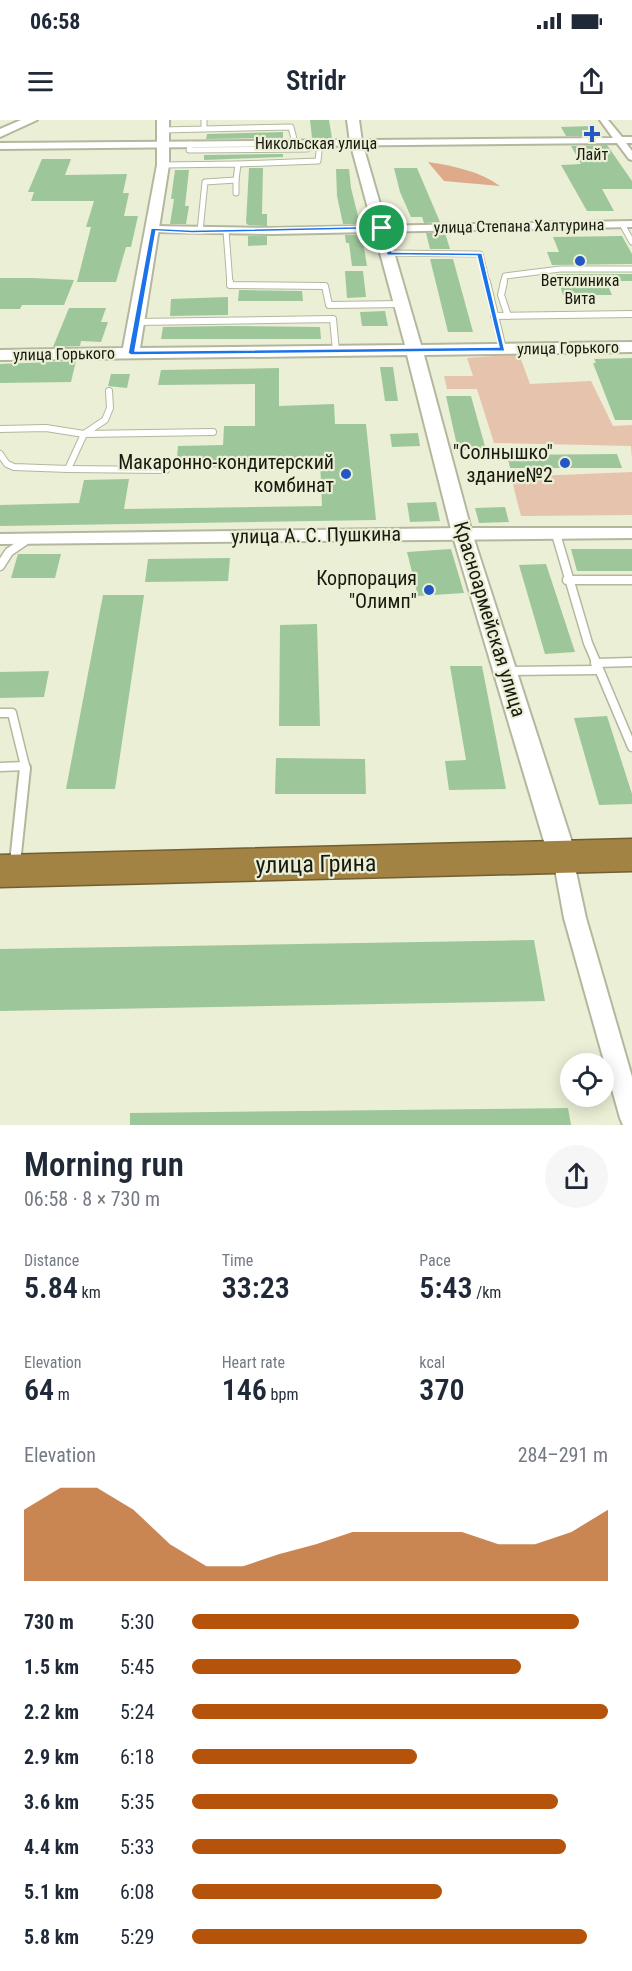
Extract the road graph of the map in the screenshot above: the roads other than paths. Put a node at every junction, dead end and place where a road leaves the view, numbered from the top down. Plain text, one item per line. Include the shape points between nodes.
1 (31, 120) edge
2 (204, 120) edge
3 (352, 120) edge
4 (604, 120) edge
5 (204, 129) junction
6 (2, 131) edge
7 (163, 132) edge
8 (619, 140) junction
9 (632, 140) edge
10 (320, 142) junction
11 (356, 142) junction
12 (295, 143) junction
13 (191, 144) junction
14 (0, 146) edge
15 (632, 156) edge
16 (238, 164) junction
17 (163, 165) junction
18 (203, 165) junction
19 (236, 180) junction
20 (205, 182) junction
21 (236, 193) dead end
22 (627, 224) edge
23 (382, 228) junction
24 (153, 229) junction
25 (200, 231) junction
26 (226, 231) junction
27 (632, 242) edge
28 (389, 254) junction
29 (632, 269) edge
30 (403, 304) junction
31 (632, 314) edge
32 (494, 316) junction
33 (508, 316) junction
34 (137, 322) junction
35 (632, 347) edge
36 (503, 349) junction
37 (336, 351) junction
38 (416, 351) junction
39 (131, 353) junction
40 (0, 355) edge
41 (110, 391) dead end
42 (0, 429) edge
43 (213, 432) dead end
44 (84, 434) junction
45 (0, 454) edge
46 (68, 468) junction
47 (166, 470) dead end
48 (462, 533) junction
49 (556, 534) junction
50 (632, 534) edge
51 (0, 539) edge
52 (28, 539) junction
53 (0, 566) edge
54 (632, 579) edge
55 (567, 580) junction
56 (632, 662) edge
57 (596, 667) junction
58 (505, 671) junction
59 (0, 713) edge
60 (632, 747) edge
61 (25, 766) junction
62 (0, 767) edge
63 (632, 855) edge
64 (563, 858) junction
65 (7, 871) edge
66 (632, 1118) edge

1 - 6 main road
2 - 5 lane
3 - 11 main road, Красноармейская улица
4 - 8 street
5 - 7 lane
5 - 12 lane via 291,127
7 - 13 street, Никольская улица
7 - 14 street, Никольская улица
7 - 17 main road
8 - 9 street, Никольская улица
8 - 11 street, Никольская улица
8 - 15 street
10 - 11 street, Никольская улица
10 - 12 street, Никольская улица
10 - 13 lane via 307,149 189,150
10 - 16 lane via 318,161
11 - 23 main road, Красноармейская улица
12 - 13 street, Никольская улица
16 - 18 lane
16 - 19 lane
17 - 18 lane
17 - 24 main road
18 - 20 lane
19 - 20 lane
19 - 21 lane
20 - 25 lane
22 - 23 street, улица Степана Халтурина
22 - 27 lane
23 - 26 street, улица Степана Халтурина
23 - 28 main road, Красноармейская улица
24 - 25 street, улица Степана Халтурина
24 - 34 main road
25 - 26 street, улица Степана Халтурина
26 - 30 lane via 230,285 325,286 329,305
28 - 30 main road, Красноармейская улица
28 - 32 lane via 480,254
29 - 33 lane via 560,269 506,276 501,295
30 - 38 main road, Красноармейская улица
31 - 33 lane
32 - 33 lane
32 - 36 lane
34 - 37 lane via 333,319
34 - 39 main road
35 - 36 main road, улица Горького
36 - 38 main road, улица Горького
37 - 38 main road, улица Горького
37 - 39 main road, улица Горького
38 - 48 main road, Красноармейская улица
39 - 40 main road, улица Горького
41 - 44 lane via 105,420
42 - 44 lane via 46,428
43 - 44 lane
44 - 46 lane
45 - 46 lane via 14,467
46 - 47 lane
48 - 49 street, улица А. С. Пушкина
48 - 52 street, улица А. С. Пушкина
48 - 58 main road, Красноармейская улица
49 - 50 street, улица А. С. Пушкина
49 - 55 lane
51 - 52 street, улица А. С. Пушкина
52 - 53 lane via 9,552
54 - 55 lane
55 - 57 lane
56 - 57 lane
57 - 58 lane
57 - 60 lane
58 - 64 main road, Красноармейская улица
59 - 61 lane via 12,713
61 - 62 lane
61 - 65 lane
63 - 64 highway, улица Грина
64 - 65 highway, улица Грина
64 - 66 street, Красноармейская улица via 575,918

